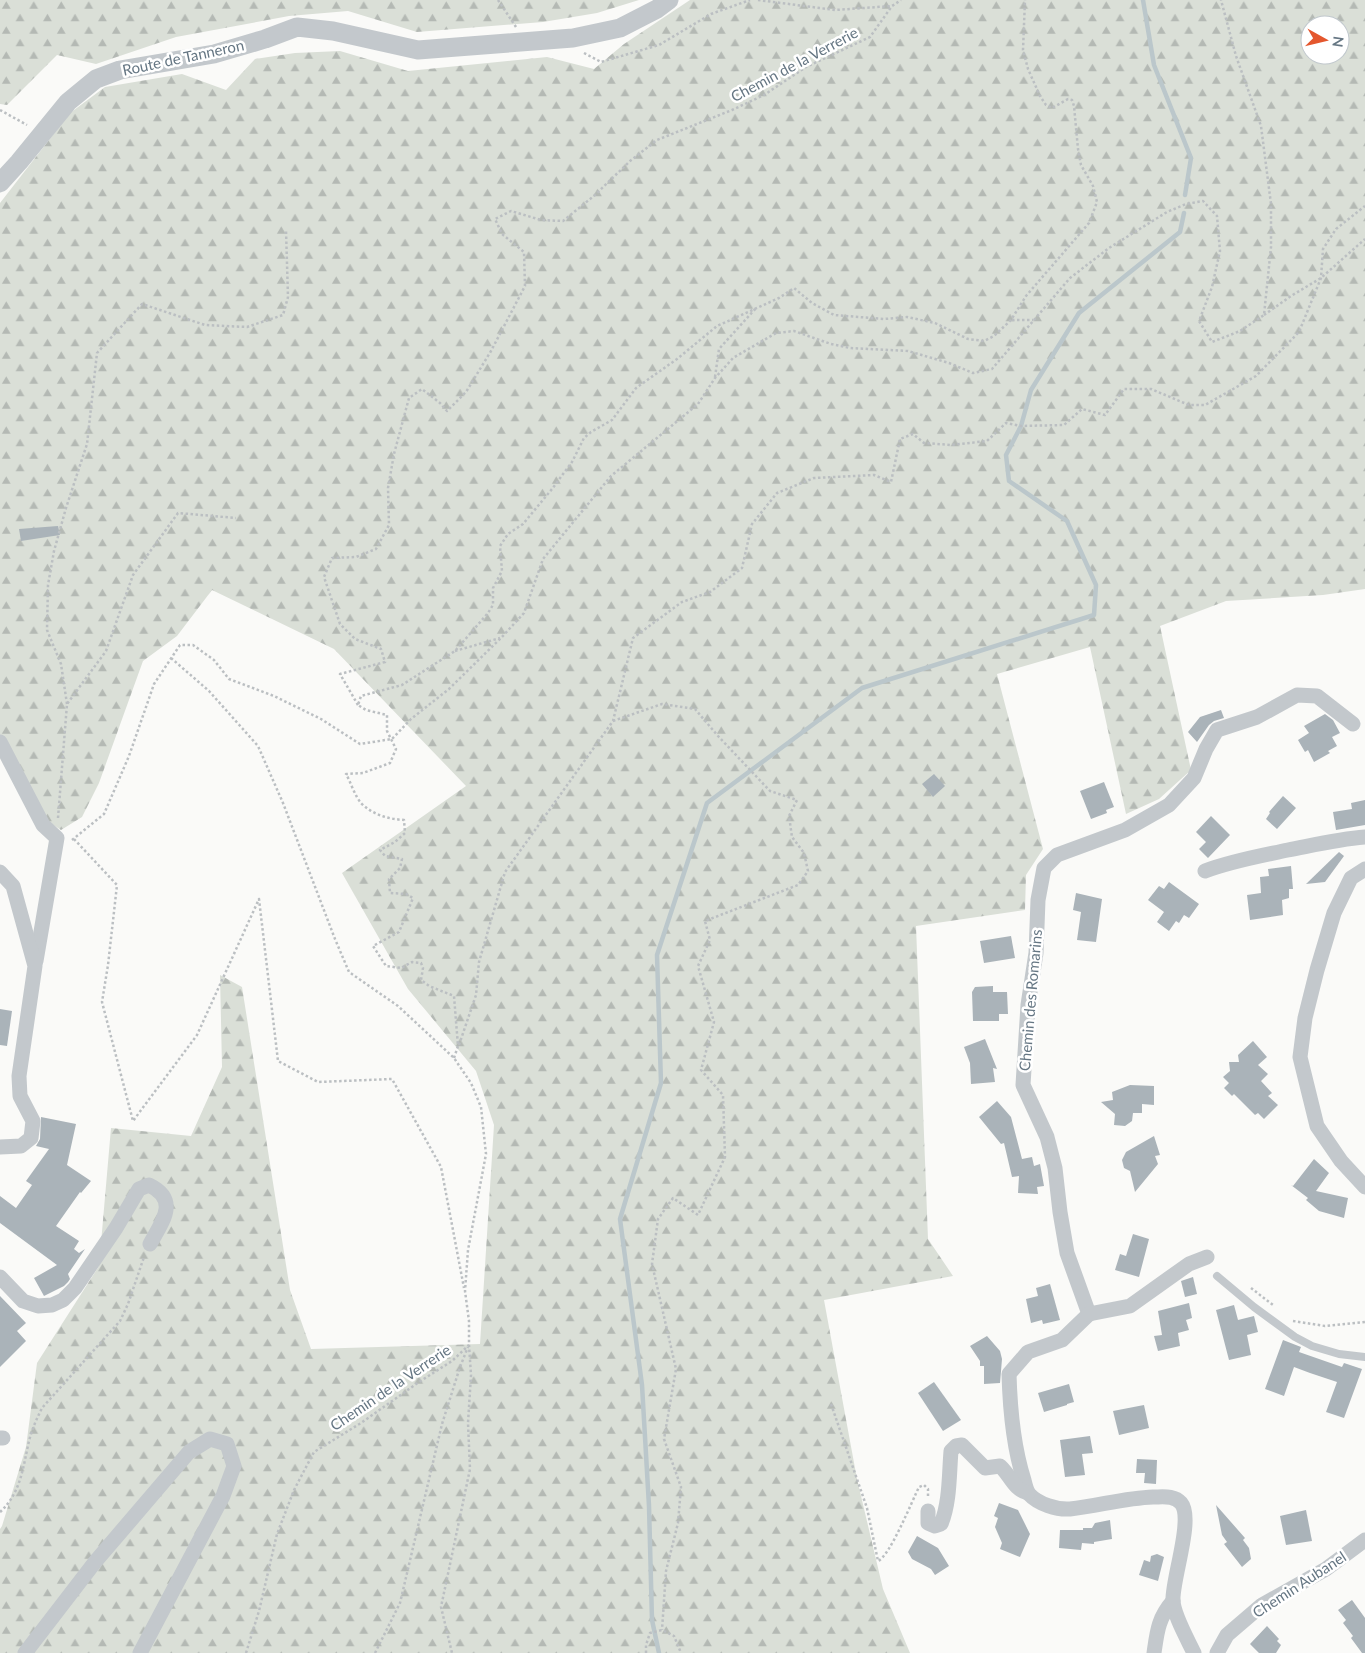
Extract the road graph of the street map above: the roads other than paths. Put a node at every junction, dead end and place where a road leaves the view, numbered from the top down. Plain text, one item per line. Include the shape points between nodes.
1 (669, 0) edge
2 (0, 183) edge
3 (1353, 724) dead end
4 (0, 742) edge
5 (1365, 836) edge
6 (1365, 870) edge
7 (1205, 871) dead end
8 (0, 872) edge
9 (35, 966) junction
10 (0, 1146) edge
11 (1365, 1187) edge
12 (150, 1244) road end
13 (1207, 1257) dead end
14 (1217, 1276) dead end
15 (0, 1277) edge
16 (1089, 1314) junction
17 (1365, 1357) edge
18 (1028, 1493) junction
19 (928, 1511) road end
20 (1365, 1540) edge
21 (1173, 1601) junction
22 (25, 1653) edge
23 (140, 1653) edge
24 (1154, 1653) edge
25 (1194, 1653) edge
26 (1217, 1653) edge

1 - 2 street, Route de Tanneron via 620,28 573,38 418,50 333,31 297,27 214,54 120,70 96,79 68,102
3 - 16 street, Chemin des Romarins via 1318,696 1298,695 1257,717 1217,730 1194,778 1168,805 1125,830 1057,855 1044,868 1038,900 1023,1085 1047,1137 1055,1168 1067,1253
4 - 9 street via 43,825 57,838
5 - 7 street via 1278,852
6 - 11 street via 1351,878 1334,914 1305,1018 1300,1056 1317,1126 1341,1161
8 - 9 street via 12,886
9 - 10 street via 19,1076 20,1096 33,1121 31,1138 21,1146
12 - 15 street via 167,1208 164,1195 149,1185 138,1189 86,1273 64,1300 38,1306 23,1301
13 - 16 street via 1189,1264 1130,1306
14 - 17 lane via 1254,1307 1312,1346
16 - 18 street via 1062,1340 1028,1352 1009,1374 1011,1415
18 - 19 street via 1020,1491 1000,1466 985,1468 962,1445 956,1446 951,1451 941,1524 928,1523
18 - 21 street via 1046,1505 1068,1509 1148,1497 1178,1499 1184,1506 1185,1515
20 - 26 street, Chemin Aubanel via 1326,1569 1262,1605 1227,1634
21 - 24 street via 1159,1622
21 - 25 street
22 - 23 street via 95,1562 189,1452 210,1439 227,1444 234,1466 223,1496

